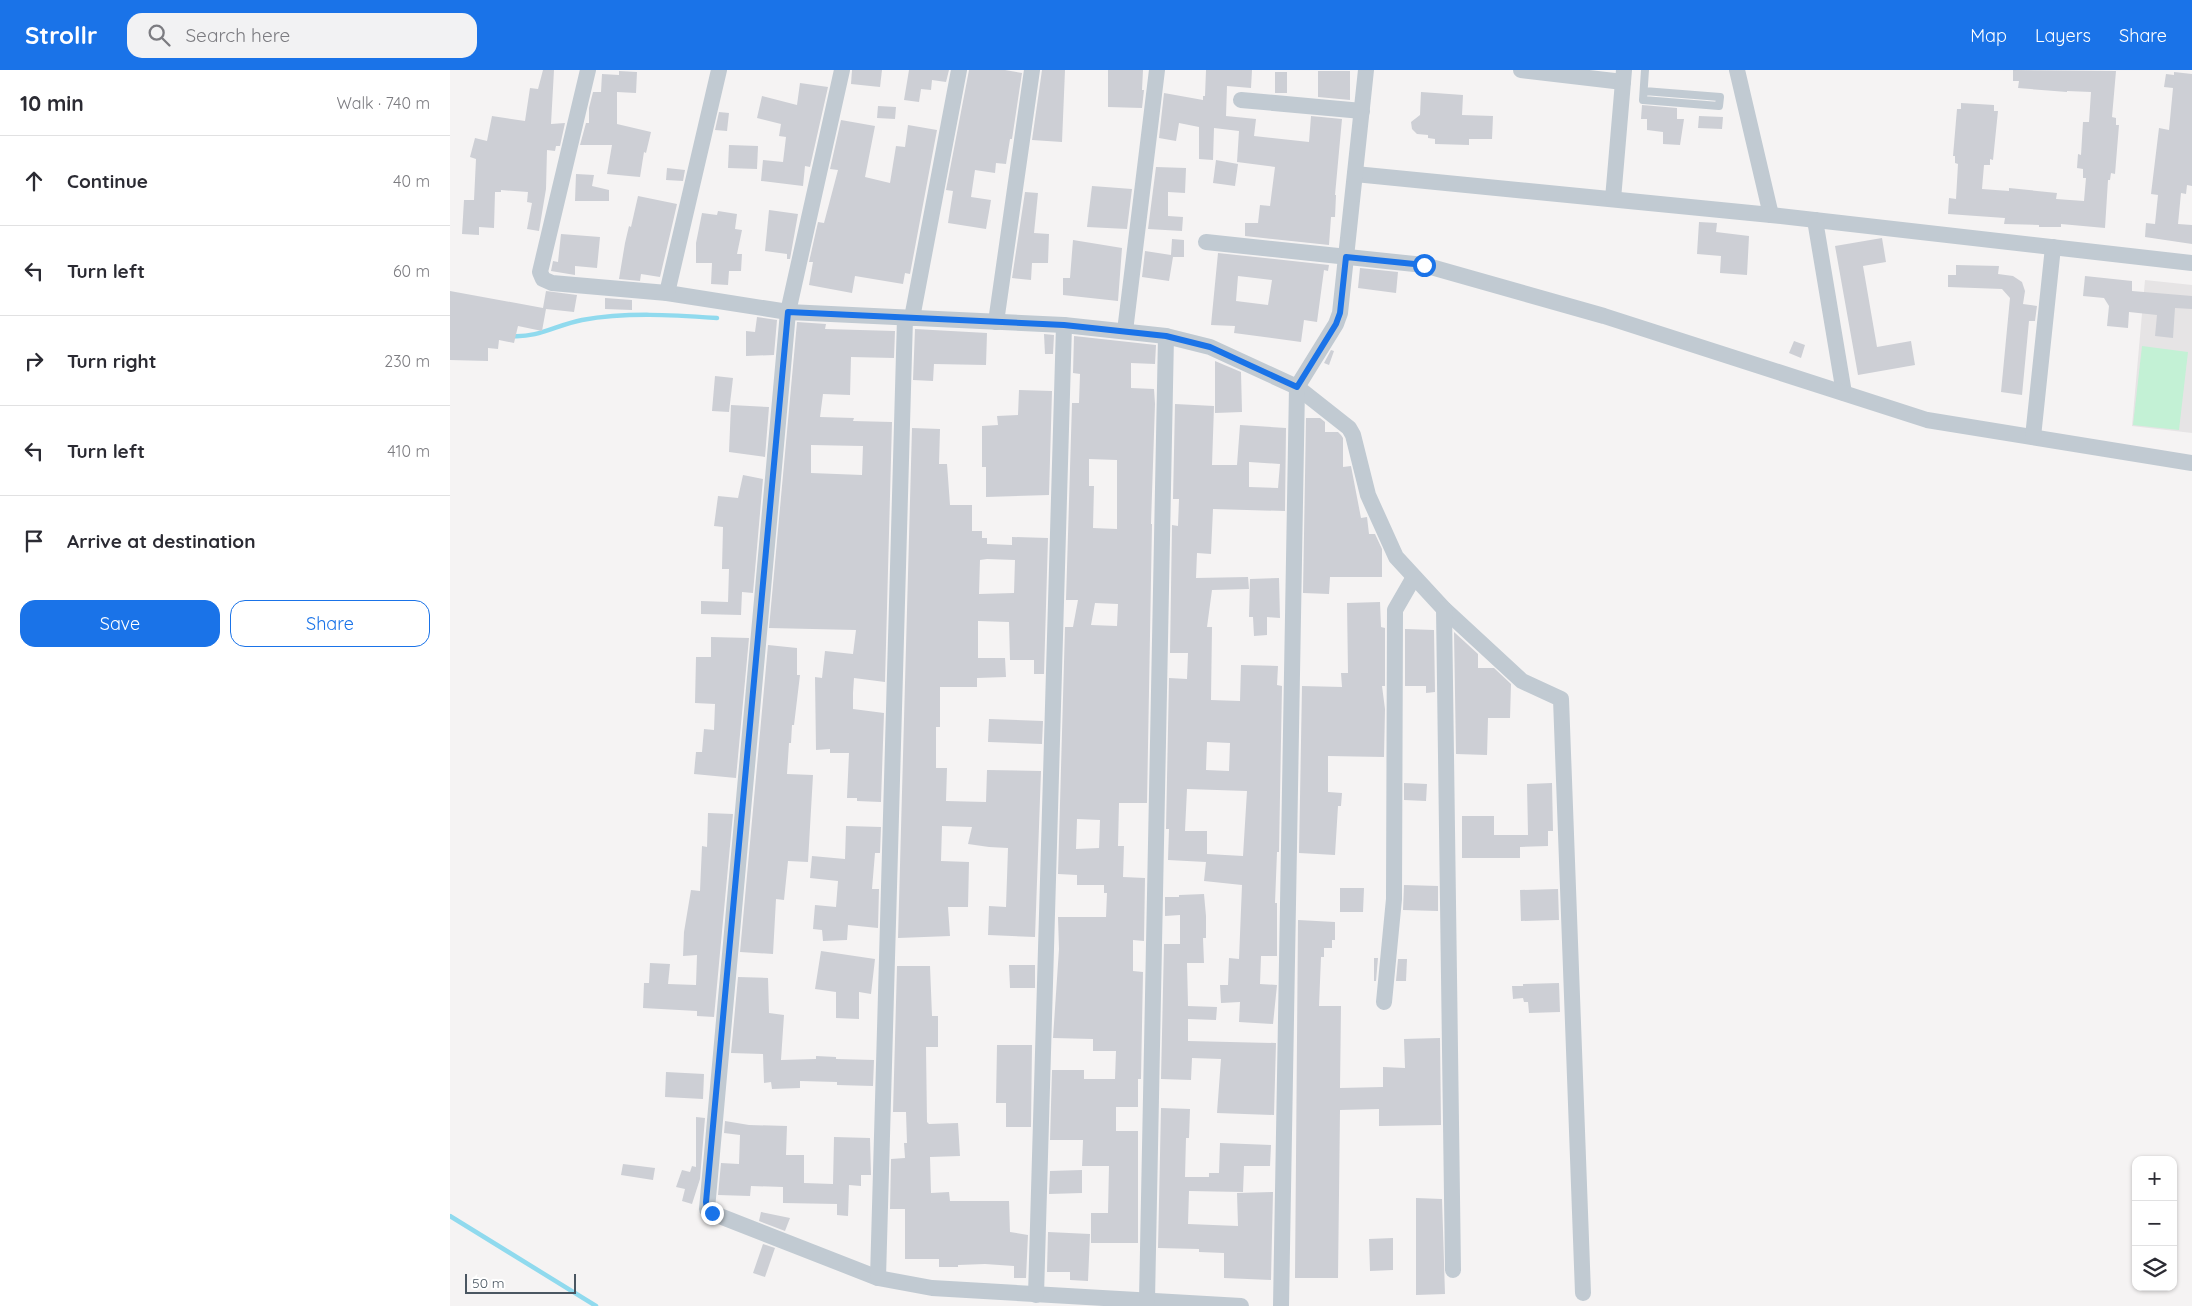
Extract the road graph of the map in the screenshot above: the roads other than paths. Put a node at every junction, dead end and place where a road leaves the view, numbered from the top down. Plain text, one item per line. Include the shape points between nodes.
1 (588, 70) edge
2 (719, 70) edge
3 (842, 70) edge
4 (959, 70) edge
5 (1032, 70) edge
6 (1157, 70) edge
7 (1366, 70) edge
8 (1521, 70) edge
9 (1646, 70) edge
10 (1738, 70) edge
11 (1624, 76) edge
12 (1644, 91) junction
13 (1241, 100) dead end
14 (1362, 111) junction
15 (1355, 174) junction
16 (1613, 199) junction
17 (1771, 214) junction
18 (1815, 220) junction
19 (1206, 242) dead end
20 (2053, 247) junction
21 (1346, 257) junction
22 (2192, 263) edge
23 (667, 292) junction
24 (788, 312) junction
25 (909, 318) junction
26 (996, 322) junction
27 (1064, 325) junction
28 (1125, 331) junction
29 (1166, 336) junction
30 (1297, 387) junction
31 (1844, 393) junction
32 (2033, 437) junction
33 (2192, 463) edge
34 (1414, 577) junction
35 (1444, 608) junction
36 (1384, 1002) dead end
37 (1453, 1270) dead end
38 (878, 1278) junction
39 (1583, 1293) dead end
40 (1036, 1294) junction
41 (1147, 1300) junction
42 (1241, 1306) edge
43 (1281, 1306) edge

1 - 23 street via 540,272 542,279 552,283
2 - 23 street
3 - 24 street
4 - 25 street
5 - 26 street
6 - 28 street
7 - 14 street
8 - 11 street
9 - 12 lane
10 - 17 street
11 - 16 street
12 - 12 lane via 1720,97 1719,106 1643,100
13 - 14 street
14 - 15 street
15 - 16 street
15 - 21 street
16 - 17 street
17 - 18 street
18 - 20 street
18 - 31 street
19 - 21 street
20 - 22 street
20 - 32 street
21 - 30 street via 1336,324
21 - 31 street via 1443,269 1604,316
23 - 24 street
24 - 25 street
24 - 38 street via 707,1209
25 - 26 street
25 - 38 street
26 - 27 street
27 - 28 street
27 - 40 street
28 - 29 street
29 - 30 street via 1210,347
29 - 41 street
30 - 34 street via 1353,434 1368,495 1396,557
30 - 43 street
31 - 32 street via 1927,420
32 - 33 street
34 - 35 street
34 - 36 street via 1395,610 1394,899
35 - 37 street
35 - 39 street via 1522,681 1561,699
38 - 40 street via 932,1288
40 - 41 street
41 - 42 street

